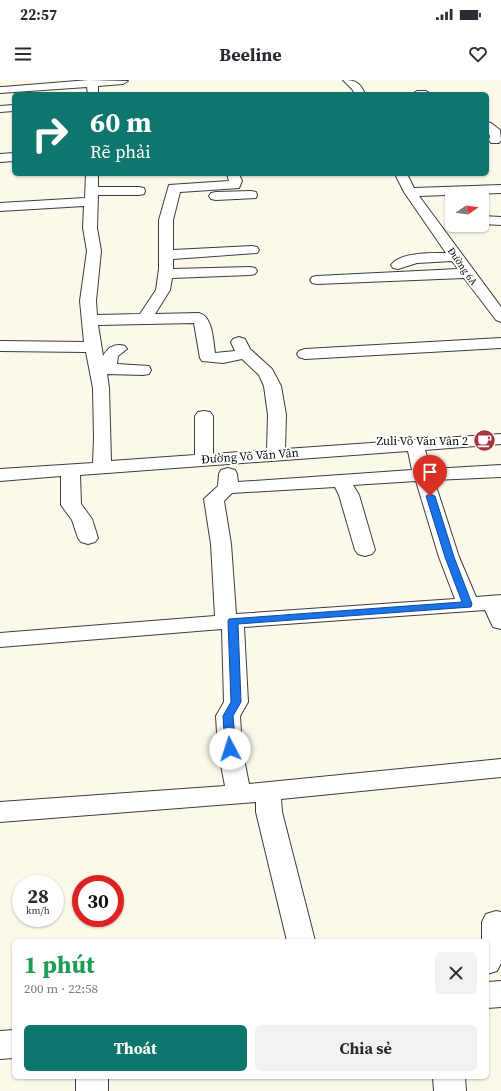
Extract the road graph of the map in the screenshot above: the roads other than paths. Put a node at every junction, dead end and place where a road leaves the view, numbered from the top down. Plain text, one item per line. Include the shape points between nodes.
1 (123, 80) edge
2 (348, 80) edge
3 (92, 83) junction
4 (3, 90) dead end
5 (93, 92) edge
6 (359, 92) edge
7 (12, 108) edge
8 (0, 109) edge
9 (489, 126) edge
10 (494, 140) edge
11 (12, 157) edge
12 (0, 158) edge
13 (92, 176) edge
14 (234, 176) edge
15 (402, 176) edge
16 (501, 189) edge
17 (139, 191) dead end
18 (410, 192) junction
19 (251, 195) dead end
20 (91, 196) junction
21 (172, 198) junction
22 (0, 207) edge
23 (489, 220) edge
24 (501, 221) edge
25 (252, 250) dead end
26 (165, 255) junction
27 (456, 256) junction
28 (398, 265) dead end
29 (250, 271) dead end
30 (468, 272) junction
31 (164, 278) junction
32 (317, 280) dead end
33 (192, 281) dead end
34 (501, 316) edge
35 (90, 320) junction
36 (144, 320) junction
37 (501, 343) edge
38 (0, 346) edge
39 (93, 347) junction
40 (119, 349) dead end
41 (305, 354) dead end
42 (103, 368) junction
43 (143, 370) dead end
44 (204, 416) dead end
45 (501, 439) edge
46 (415, 445) junction
47 (276, 455) junction
48 (226, 458) junction
49 (204, 460) junction
50 (102, 468) junction
51 (70, 470) junction
52 (501, 471) edge
53 (0, 475) edge
54 (422, 475) junction
55 (342, 482) junction
56 (228, 488) junction
57 (88, 538) dead end
58 (365, 550) dead end
59 (468, 604) junction
60 (498, 609) edge
61 (229, 621) junction
62 (0, 640) edge
63 (501, 768) edge
64 (268, 791) junction
65 (239, 794) junction
66 (0, 812) edge
67 (496, 922) dead end
68 (301, 939) edge
69 (489, 958) edge
70 (501, 994) edge
71 (489, 995) edge
72 (12, 1044) edge
73 (0, 1046) edge
74 (92, 1079) edge
75 (449, 1079) edge
76 (92, 1091) edge
77 (450, 1091) edge

1 - 3 street
2 - 6 street
3 - 4 street
3 - 5 street
7 - 8 street
9 - 10 street via 494,130
11 - 12 street
13 - 20 street
14 - 21 street via 236,181 234,185 174,188
15 - 18 street, Đường 6A
16 - 18 street
17 - 20 street
18 - 27 street, Đường 6A
19 - 21 street
20 - 22 street
20 - 35 street via 90,228 94,251 88,301
21 - 26 street via 166,220
23 - 24 street
25 - 26 street
26 - 31 street
27 - 28 street via 418,259
27 - 30 street, Đường 6A
29 - 31 street
30 - 32 street
30 - 34 street, Đường 6A
31 - 33 street
31 - 36 street via 163,290
35 - 36 street
35 - 39 street
36 - 47 street via 199,318 208,358 223,358 242,348 260,366 269,377 275,399
37 - 41 street
38 - 39 street
39 - 42 street
40 - 42 street via 114,351
42 - 43 street
42 - 50 street
44 - 49 street
45 - 46 street, Đường Võ Văn Vân
46 - 47 street, Đường Võ Văn Vân
46 - 54 street
47 - 48 street, Đường Võ Văn Vân
48 - 49 street, Đường Võ Văn Vân
48 - 56 street
49 - 50 street, Đường Võ Văn Vân
50 - 51 street, Đường Võ Văn Vân
51 - 53 street, Đường Võ Văn Vân
51 - 57 street via 71,505 82,519
52 - 54 street
54 - 55 street
54 - 59 street
55 - 56 street via 283,483
55 - 58 street via 349,495
56 - 61 street via 214,499
59 - 60 street
59 - 61 street
61 - 62 street
61 - 65 street via 236,702 228,716 230,749
63 - 64 street
64 - 65 street
64 - 68 street via 271,820
65 - 66 street
67 - 69 street via 496,944
70 - 71 street
72 - 73 street
74 - 76 street
75 - 77 street

